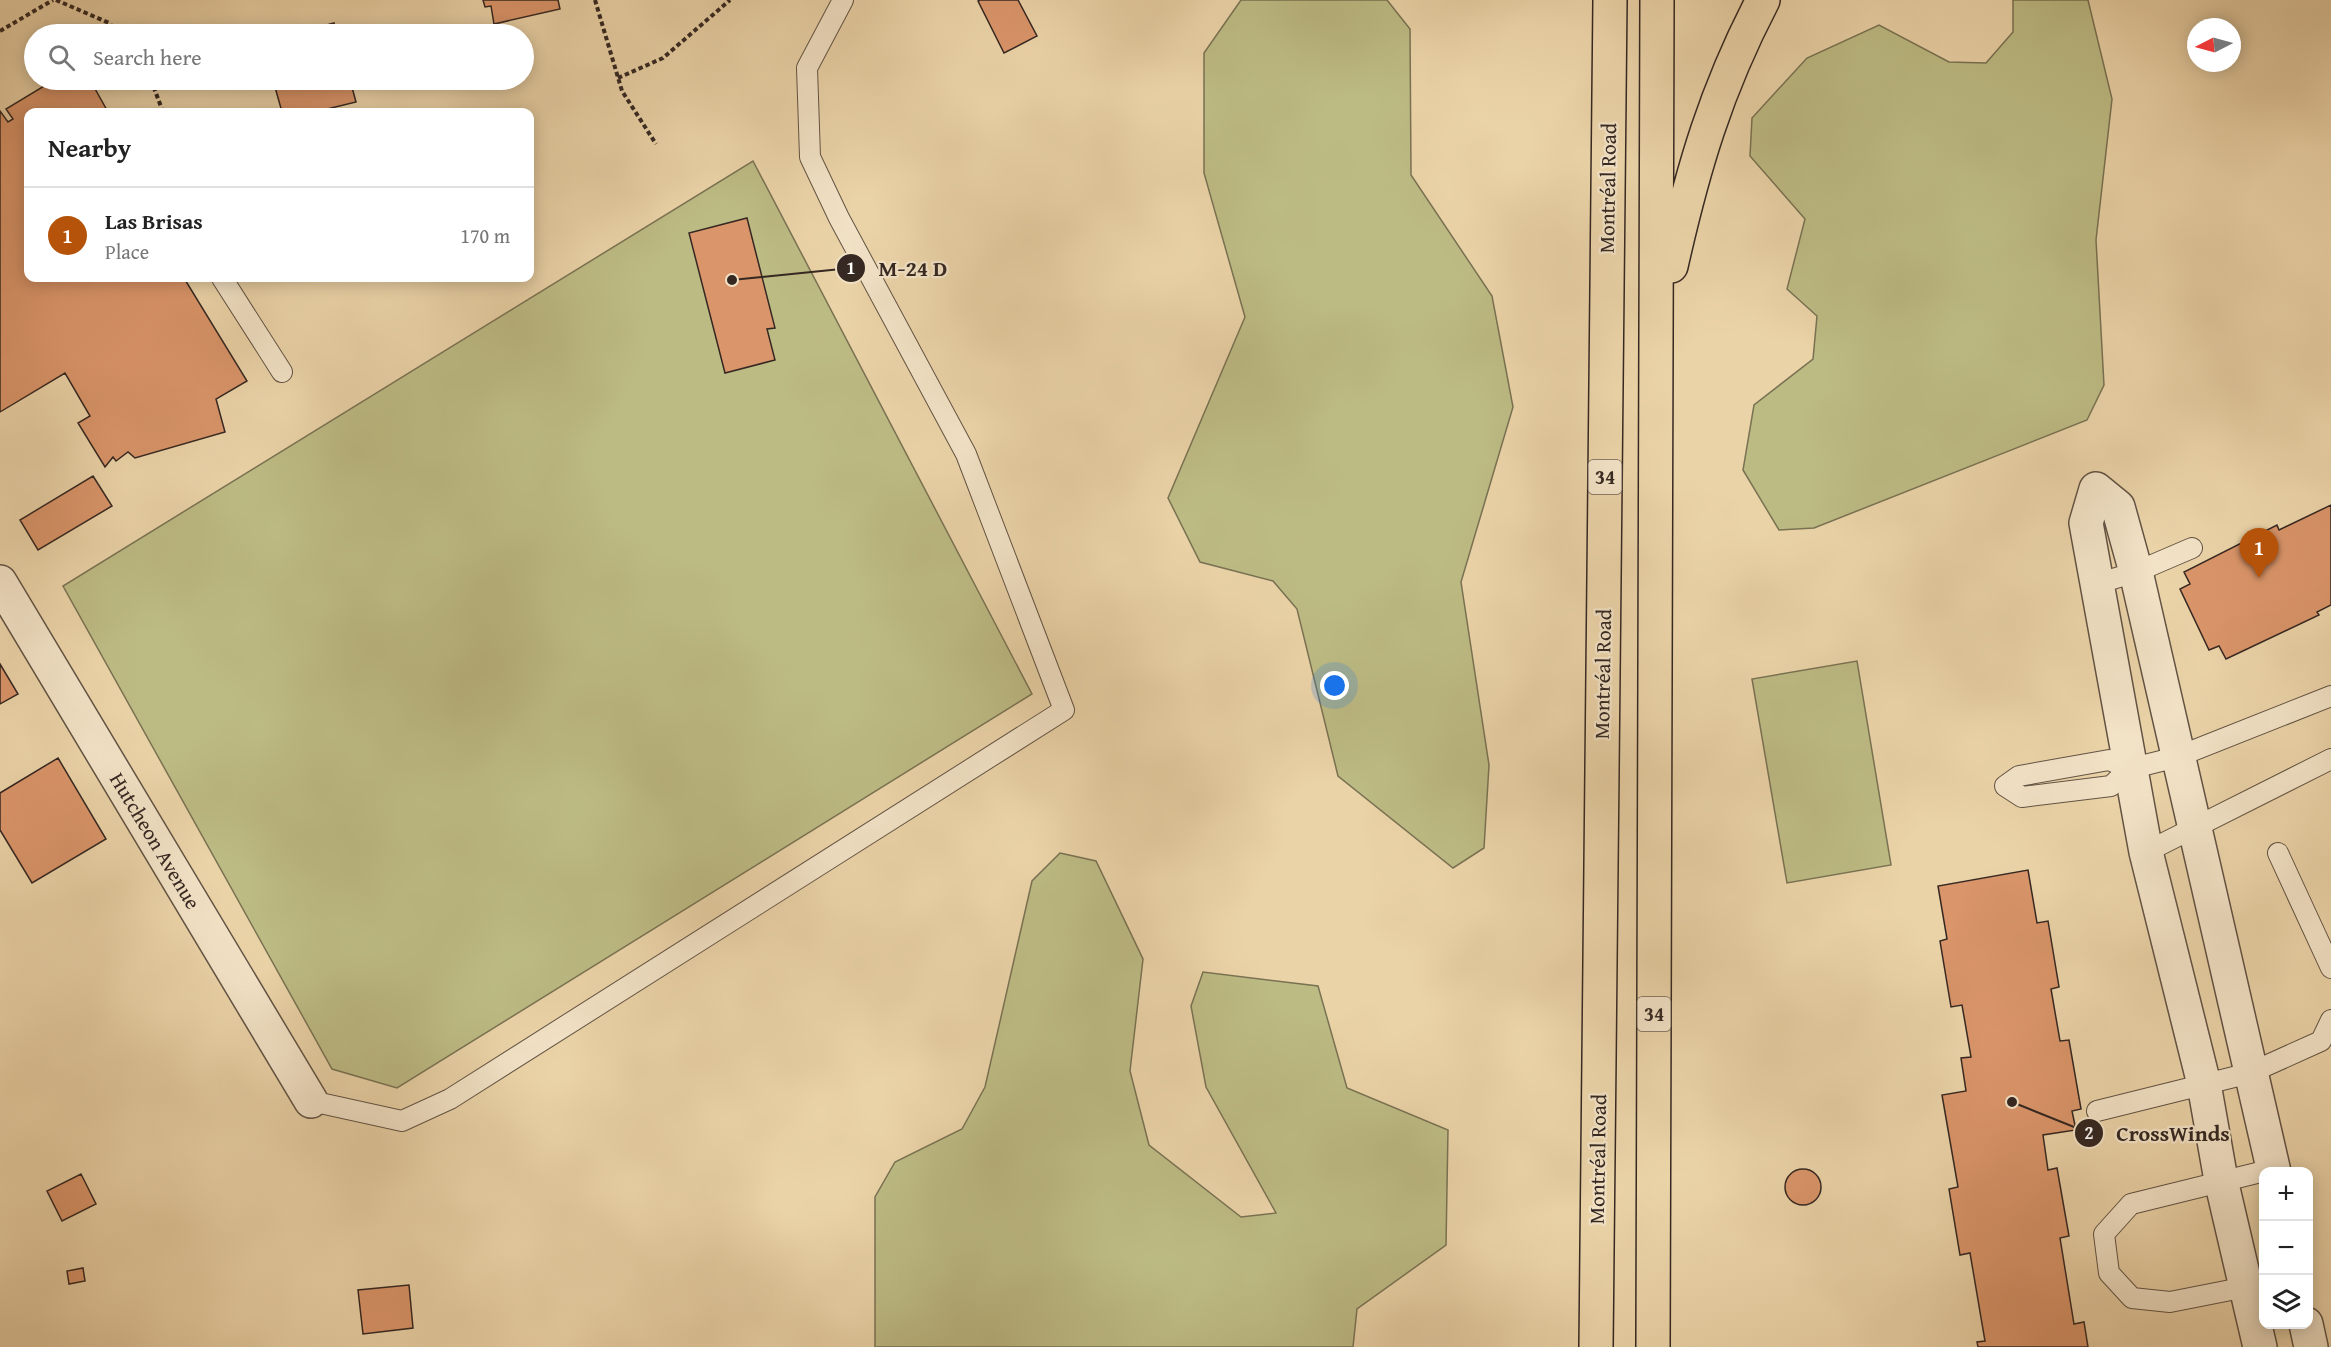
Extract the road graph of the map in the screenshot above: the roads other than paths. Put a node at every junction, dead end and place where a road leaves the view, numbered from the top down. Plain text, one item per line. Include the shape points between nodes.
1 (843, 0) edge
2 (1610, 0) edge
3 (1657, 0) edge
4 (1763, 0) edge
5 (225, 282) edge
6 (1657, 324) junction
7 (282, 372) dead end
8 (2192, 548) dead end
9 (2136, 572) junction
10 (0, 582) edge
11 (2096, 584) junction
12 (2331, 696) edge
13 (2178, 757) junction
14 (2331, 759) edge
15 (2130, 769) junction
16 (2195, 826) junction
17 (2146, 852) junction
18 (2278, 853) dead end
19 (2331, 968) edge
20 (2331, 1020) edge
21 (2250, 1073) junction
22 (2204, 1084) junction
23 (311, 1101) joint
24 (2097, 1111) dead end
25 (2272, 1167) edge
26 (2259, 1173) edge
27 (2221, 1180) junction
28 (2246, 1287) junction
29 (1596, 1347) edge
30 (1653, 1347) edge
31 (2260, 1347) edge

1 - 23 lane via 807,68 810,157 838,218 966,454 1064,710 450,1099 402,1121
2 - 29 main road, Montréal Road / 34
3 - 6 main road, 34
4 - 6 main road via 1727,75 1702,140
5 - 7 lane
6 - 30 main road, 34
8 - 9 lane
9 - 11 lane
9 - 11 street via 2118,507 2096,489 2086,523
9 - 13 street
10 - 23 street, Hutcheon Avenue
11 - 15 street
12 - 13 lane
13 - 15 lane
13 - 16 street
14 - 16 lane
15 - 15 lane via 2109,760 2019,776 2005,786 2022,797 2111,786
15 - 17 street
16 - 17 lane
16 - 21 street
17 - 22 street
18 - 19 lane
20 - 21 lane via 2321,1041
21 - 22 lane
21 - 25 street
22 - 24 lane
22 - 27 street
26 - 27 lane
27 - 28 street
27 - 28 lane via 2131,1204 2104,1234 2109,1273 2132,1298 2170,1302
28 - 31 street

